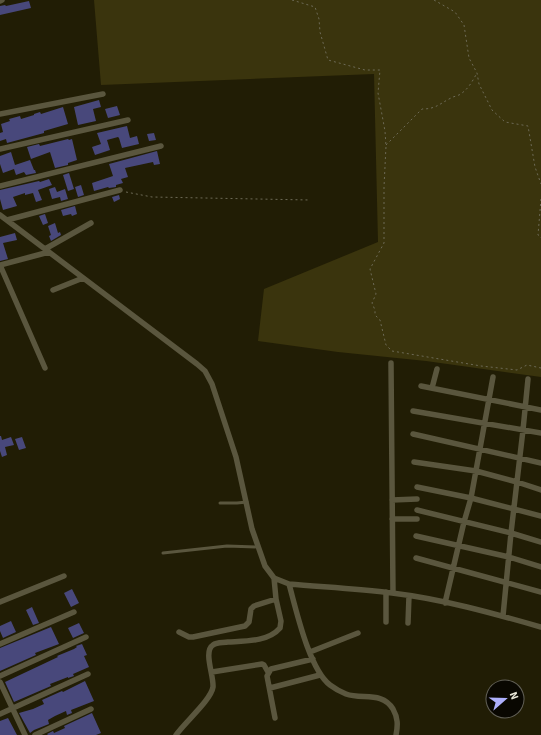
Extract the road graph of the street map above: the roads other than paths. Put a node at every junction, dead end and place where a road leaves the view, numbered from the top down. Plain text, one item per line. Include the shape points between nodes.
1 (103, 94) dead end
2 (0, 114) edge
3 (128, 120) dead end
4 (161, 146) dead end
5 (0, 149) edge
6 (0, 186) edge
7 (120, 190) road end
8 (0, 215) edge
9 (7, 220) junction
10 (91, 223) dead end
11 (47, 250) junction
12 (0, 265) edge
13 (83, 278) junction
14 (53, 290) dead end
15 (391, 362) dead end
16 (45, 368) dead end
17 (437, 369) dead end
18 (493, 377) dead end
19 (528, 379) dead end
20 (421, 386) dead end
21 (432, 388) junction
22 (490, 401) junction
23 (525, 407) junction
24 (541, 410) edge
25 (413, 411) dead end
26 (486, 424) junction
27 (523, 430) junction
28 (541, 433) edge
29 (413, 434) dead end
30 (480, 449) junction
31 (520, 458) junction
32 (414, 462) dead end
33 (541, 463) edge
34 (476, 471) junction
35 (517, 482) junction
36 (417, 487) dead end
37 (541, 490) edge
38 (471, 498) junction
39 (417, 499) dead end
40 (392, 500) junction
41 (246, 502) junction
42 (220, 503) dead end
43 (514, 509) junction
44 (416, 510) dead end
45 (541, 516) edge
46 (392, 519) junction
47 (417, 519) dead end
48 (464, 522) junction
49 (511, 533) junction
50 (416, 536) dead end
51 (541, 542) edge
52 (459, 545) junction
53 (258, 547) junction
54 (163, 552) dead end
55 (509, 557) junction
56 (416, 558) dead end
57 (454, 567) junction
58 (541, 567) edge
59 (64, 576) dead end
60 (274, 578) junction
61 (506, 582) junction
62 (289, 584) junction
63 (386, 592) junction
64 (541, 592) edge
65 (393, 593) junction
66 (409, 596) junction
67 (276, 599) junction
68 (0, 602) edge
69 (445, 602) junction
70 (74, 612) dead end
71 (503, 616) junction
72 (386, 622) dead end
73 (408, 623) dead end
74 (541, 627) edge
75 (179, 632) dead end
76 (358, 634) dead end
77 (86, 637) dead end
78 (0, 644) edge
79 (310, 652) junction
80 (313, 659) junction
81 (212, 672) junction
82 (268, 672) junction
83 (88, 674) dead end
84 (320, 675) junction
85 (0, 676) edge
86 (0, 682) edge
87 (270, 688) junction
88 (12, 708) junction
89 (90, 709) dead end
90 (0, 714) edge
91 (275, 718) dead end
92 (25, 735) edge
93 (35, 735) edge
94 (176, 735) edge
95 (396, 735) edge

1 - 2 street
3 - 5 street
4 - 6 street
7 - 9 street
8 - 9 street
9 - 11 street
10 - 11 street
11 - 12 street
11 - 13 street
12 - 16 street
13 - 14 street
13 - 41 street via 204,371 212,384 236,457
15 - 40 street
17 - 21 street
18 - 22 street
19 - 23 street
20 - 21 street
21 - 22 street
22 - 23 street
22 - 26 street
23 - 24 street
23 - 27 street
25 - 26 street
26 - 27 street
26 - 30 street
27 - 28 street
27 - 31 street
29 - 30 street
30 - 31 street
30 - 34 street
31 - 33 street
31 - 35 street
32 - 34 street
34 - 35 street
34 - 38 street
35 - 37 street
35 - 43 street
36 - 38 street
38 - 43 street
38 - 48 street
39 - 40 street
40 - 46 street
41 - 42 lane
41 - 53 street
43 - 45 street
43 - 49 street
44 - 48 street
46 - 47 street
46 - 65 street
48 - 49 street
48 - 52 street
49 - 51 street
49 - 55 street
50 - 52 street
52 - 55 street
52 - 57 street
53 - 54 lane via 227,546
53 - 60 street via 265,566
55 - 58 street
55 - 61 street
56 - 57 street
57 - 61 street
57 - 69 street
59 - 68 street
60 - 62 street
60 - 67 street
61 - 64 street
61 - 71 street
62 - 63 street
62 - 79 street
63 - 65 street
63 - 72 street
65 - 66 street
66 - 69 street
66 - 73 street
67 - 75 street via 254,606 249,622 245,626 192,637
67 - 81 street via 280,628 270,637 213,645 208,654
69 - 71 street
70 - 78 street
71 - 74 street
76 - 79 street
77 - 85 street
79 - 80 street
80 - 82 street
80 - 84 street
81 - 82 street via 262,664
81 - 94 street via 212,692
82 - 87 street
83 - 88 street
84 - 87 street
84 - 95 street via 346,694 381,698 389,704 398,724
86 - 88 street
87 - 91 street
88 - 90 street
88 - 92 street
89 - 93 street

